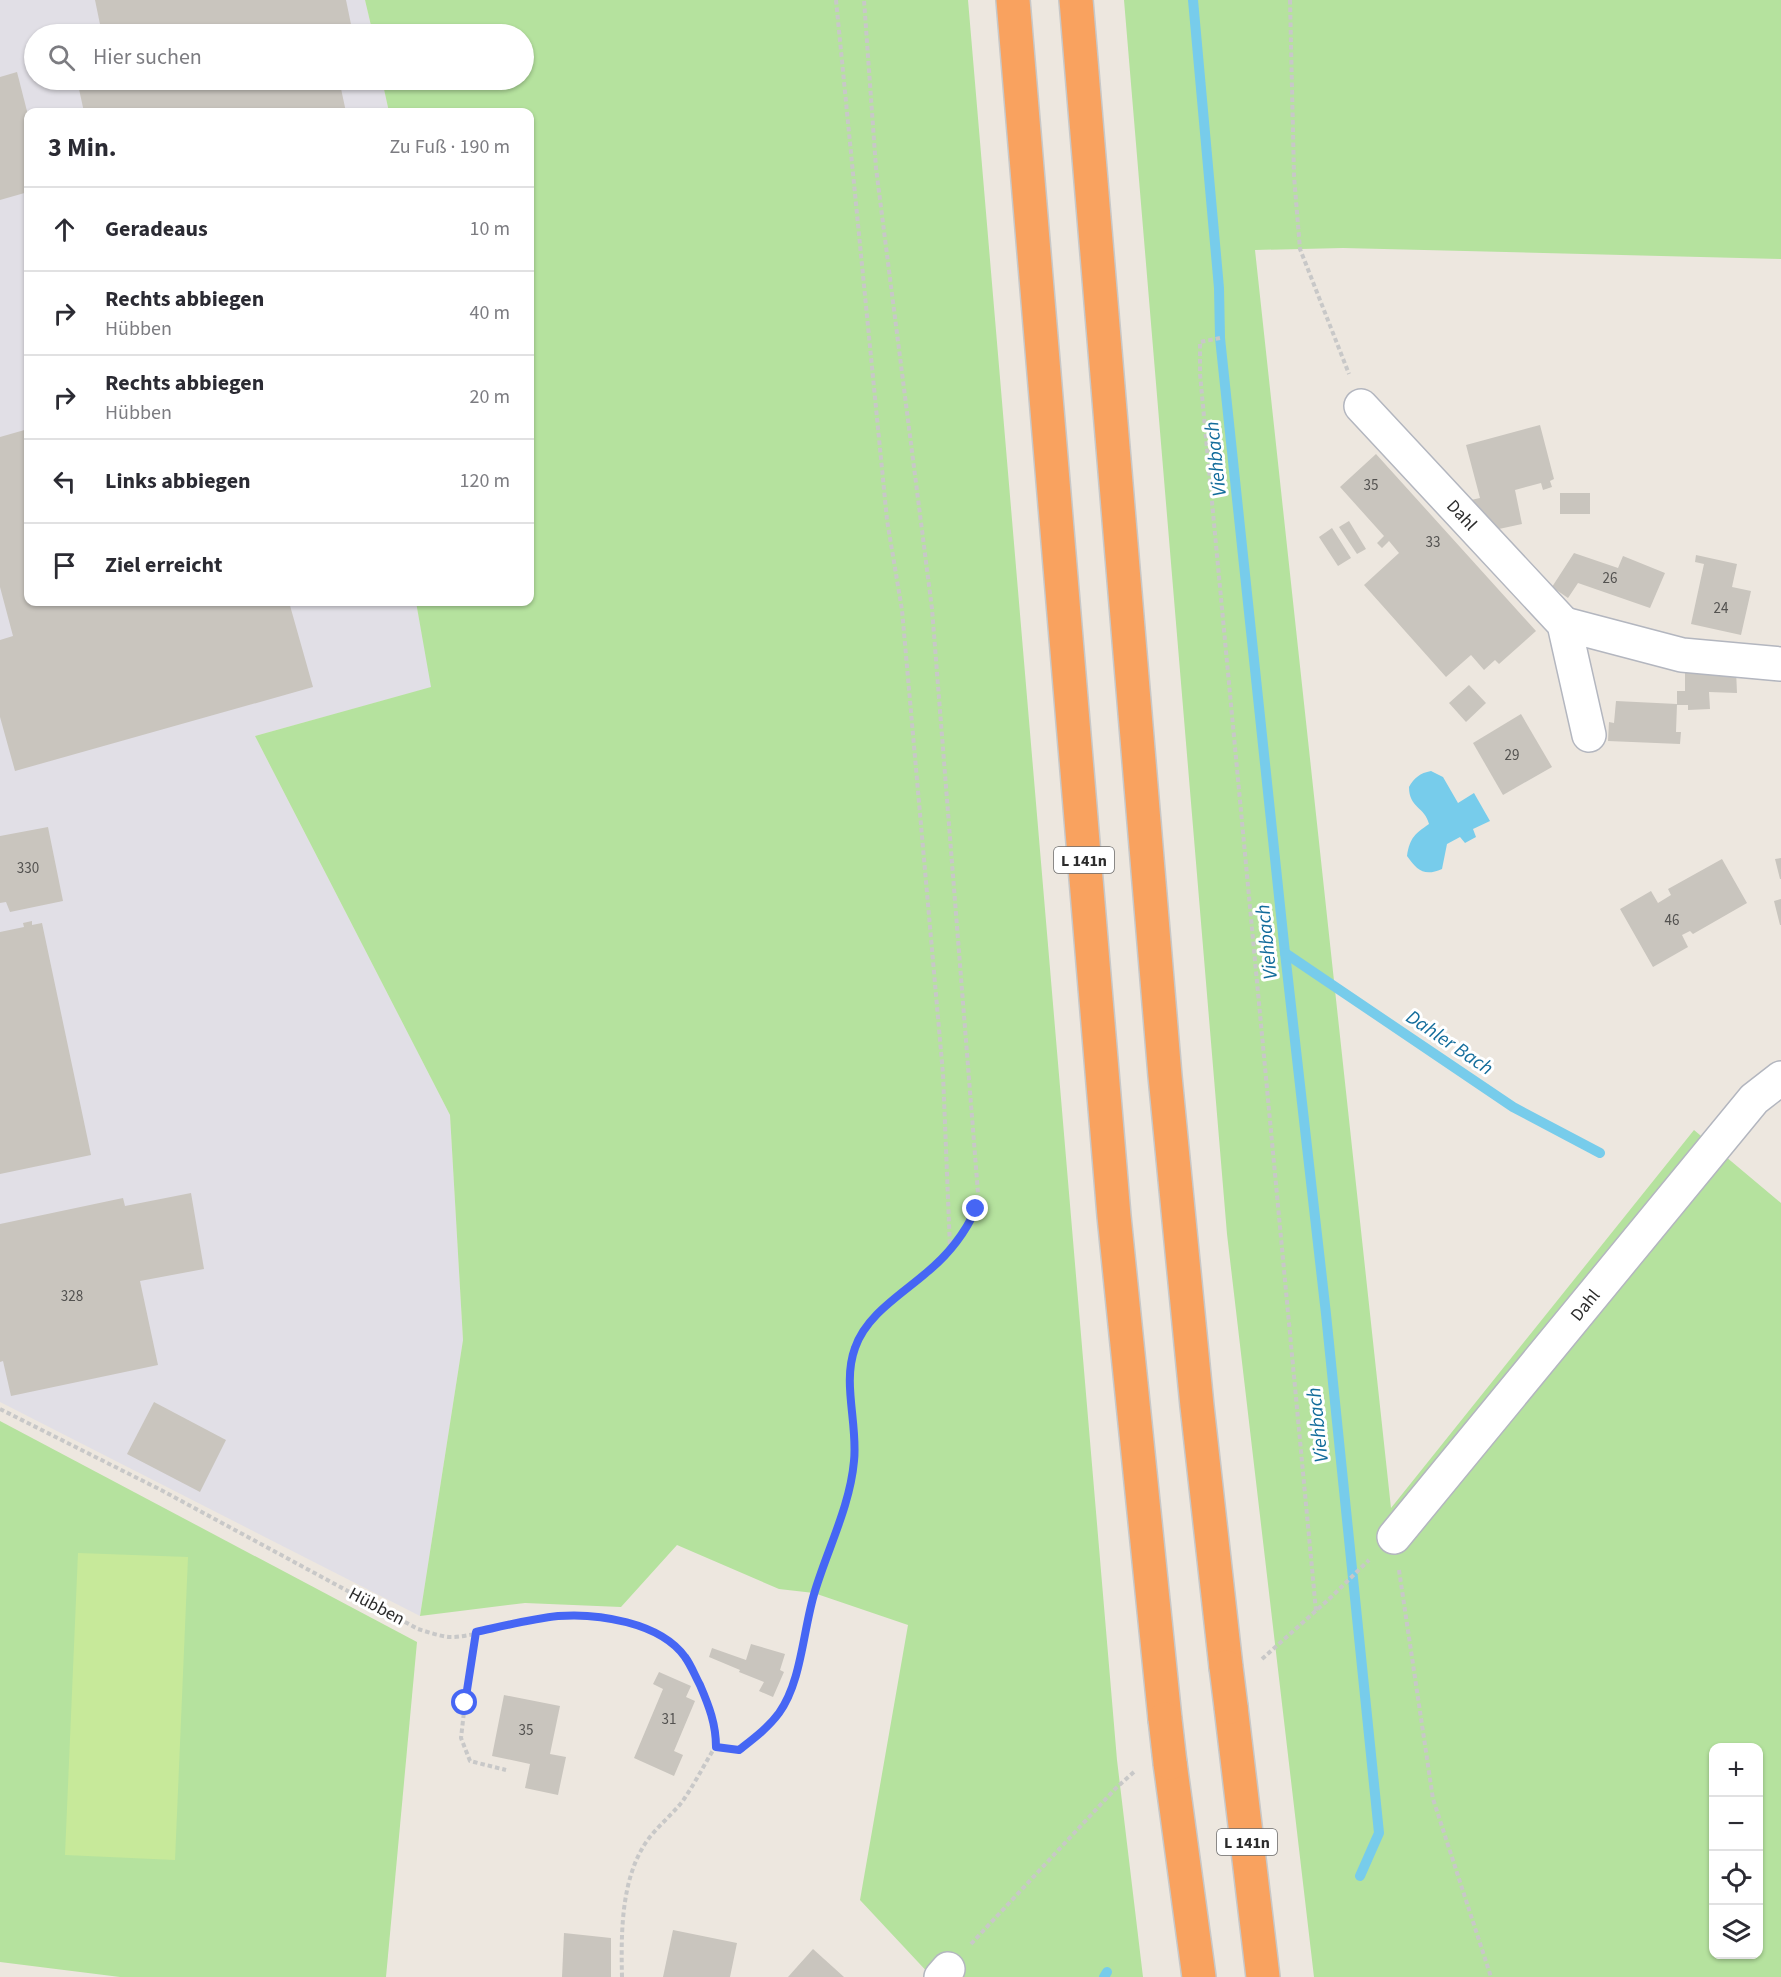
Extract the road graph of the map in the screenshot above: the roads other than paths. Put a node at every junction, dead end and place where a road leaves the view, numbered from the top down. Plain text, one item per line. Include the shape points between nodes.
1 (1013, 0) edge
2 (1076, 0) edge
3 (1361, 406) road end
4 (1564, 624) junction
5 (1781, 664) edge
6 (1588, 735) dead end
7 (1781, 1078) edge
8 (1394, 1536) road end
9 (1199, 1977) edge
10 (1263, 1977) edge

1 - 9 highway, L 141n, bridge via 1114,1215 1165,1719
2 - 10 highway, L 141n, bridge via 1162,1041 1197,1406
3 - 4 lane, Dahl
4 - 5 lane via 1682,655
4 - 6 lane
7 - 8 lane, Dahl via 1754,1099

